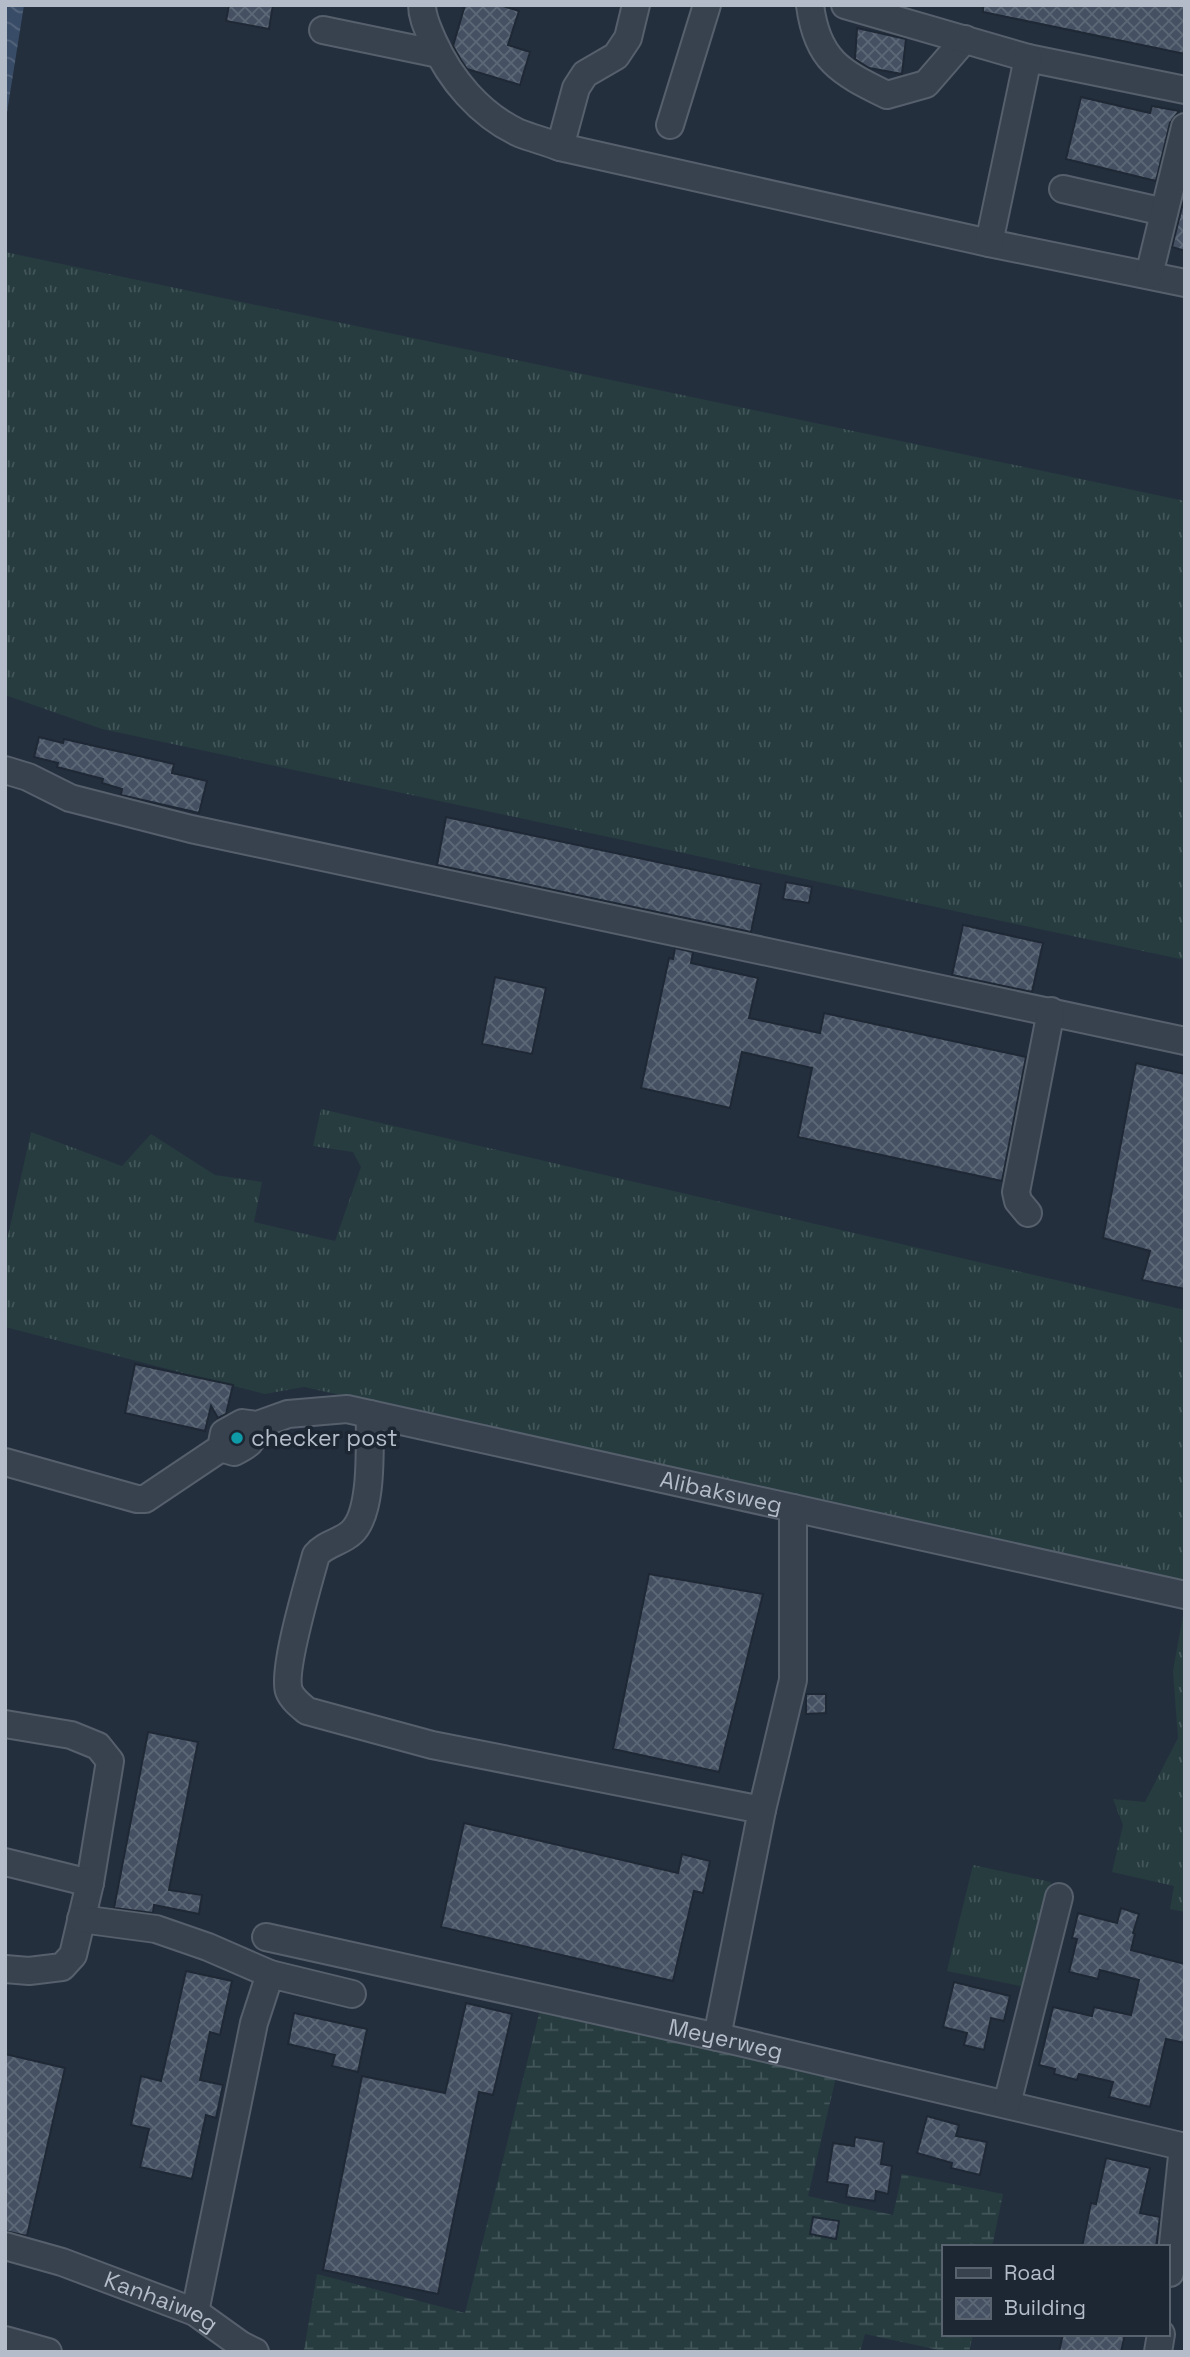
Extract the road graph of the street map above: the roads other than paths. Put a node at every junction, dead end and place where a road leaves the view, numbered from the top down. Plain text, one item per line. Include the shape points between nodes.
1 (422, 5) edge
2 (636, 5) edge
3 (707, 5) edge
4 (810, 5) edge
5 (845, 5) edge
6 (323, 30) dead end
7 (965, 39) junction
8 (439, 54) junction
9 (1028, 58) junction
10 (1185, 90) edge
11 (670, 125) dead end
12 (1185, 127) edge
13 (560, 147) junction
14 (1063, 189) dead end
15 (1164, 212) junction
16 (989, 243) junction
17 (1149, 275) junction
18 (1185, 283) edge
19 (5, 769) edge
20 (1051, 1011) junction
21 (1185, 1041) edge
22 (1028, 1213) dead end
23 (370, 1414) junction
24 (5, 1462) edge
25 (793, 1508) junction
26 (1185, 1595) edge
27 (5, 1724) edge
28 (762, 1810) junction
29 (5, 1862) edge
30 (90, 1883) junction
31 (1059, 1897) dead end
32 (81, 1919) junction
33 (266, 1937) dead end
34 (5, 1969) edge
35 (270, 1974) junction
36 (352, 1994) dead end
37 (717, 2037) junction
38 (1007, 2104) junction
39 (1184, 2147) edge
40 (5, 2246) edge
41 (1174, 2274) edge
42 (195, 2312) junction
43 (5, 2340) edge
44 (245, 2350) edge
45 (48, 2352) edge

1 - 8 street via 422,16
2 - 13 street via 628,38 616,56 586,74 576,88
3 - 11 street
4 - 7 street via 821,50 848,76 887,95 926,84
5 - 7 street
6 - 8 street
7 - 9 street
8 - 13 street via 468,97 495,118
9 - 10 street
9 - 16 street
12 - 15 street
13 - 16 street
14 - 15 street
15 - 17 street
16 - 17 street
17 - 18 street
19 - 20 street via 70,798 191,829
20 - 21 street
20 - 22 street via 1016,1192
23 - 24 street, Alibaksweg via 347,1409 288,1413 239,1437 152,1495 137,1499
23 - 25 street, Alibaksweg
23 - 28 street via 367,1491 361,1519 352,1533 316,1555 289,1666 289,1690 296,1703 307,1711 432,1745
25 - 26 street, Alibaksweg
25 - 28 street via 793,1680
27 - 30 street via 71,1735 98,1746 110,1761
28 - 37 street
29 - 30 street
30 - 32 street
31 - 38 street
32 - 34 street via 73,1955 62,1967
32 - 35 street via 156,1929
33 - 37 street, Meyerweg
35 - 36 street
35 - 42 street via 254,2023
37 - 38 street, Meyerweg
38 - 39 street, Meyerweg
39 - 41 street
40 - 42 street, Kanhaiweg via 62,2262
42 - 44 street, Kanhaiweg
43 - 45 street

